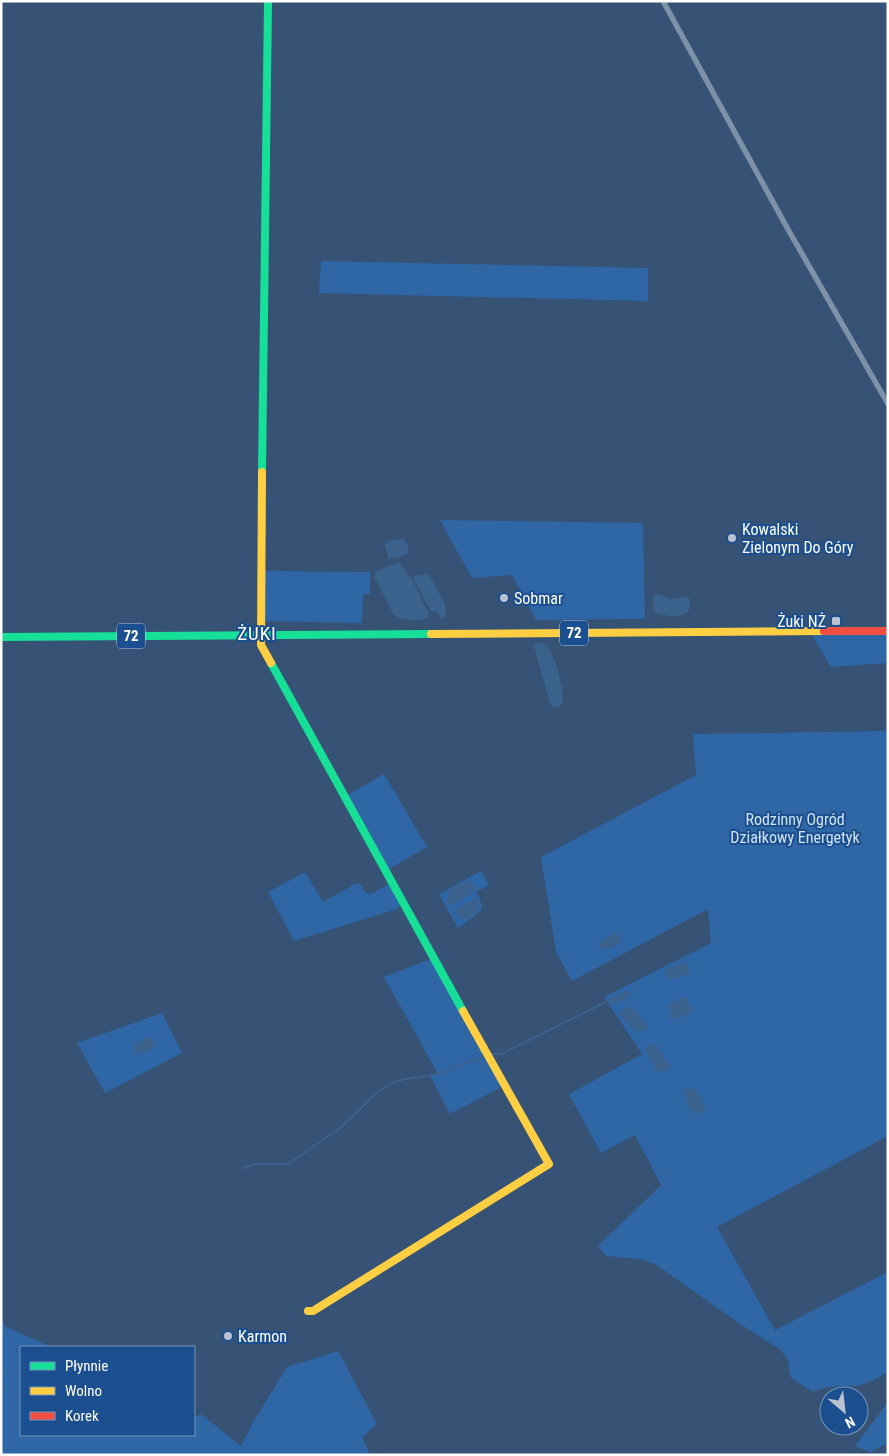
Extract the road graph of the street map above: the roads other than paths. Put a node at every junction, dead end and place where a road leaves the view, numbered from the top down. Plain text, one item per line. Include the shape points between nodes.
1 (268, 1) edge
2 (663, 1) edge
3 (888, 404) edge
4 (888, 631) edge
5 (260, 635) junction
6 (1, 637) edge
7 (308, 1311) dead end

1 - 5 street
2 - 3 street
4 - 5 street, 72
5 - 6 street, 72
5 - 7 street via 261,645 316,746 549,1164 313,1311

